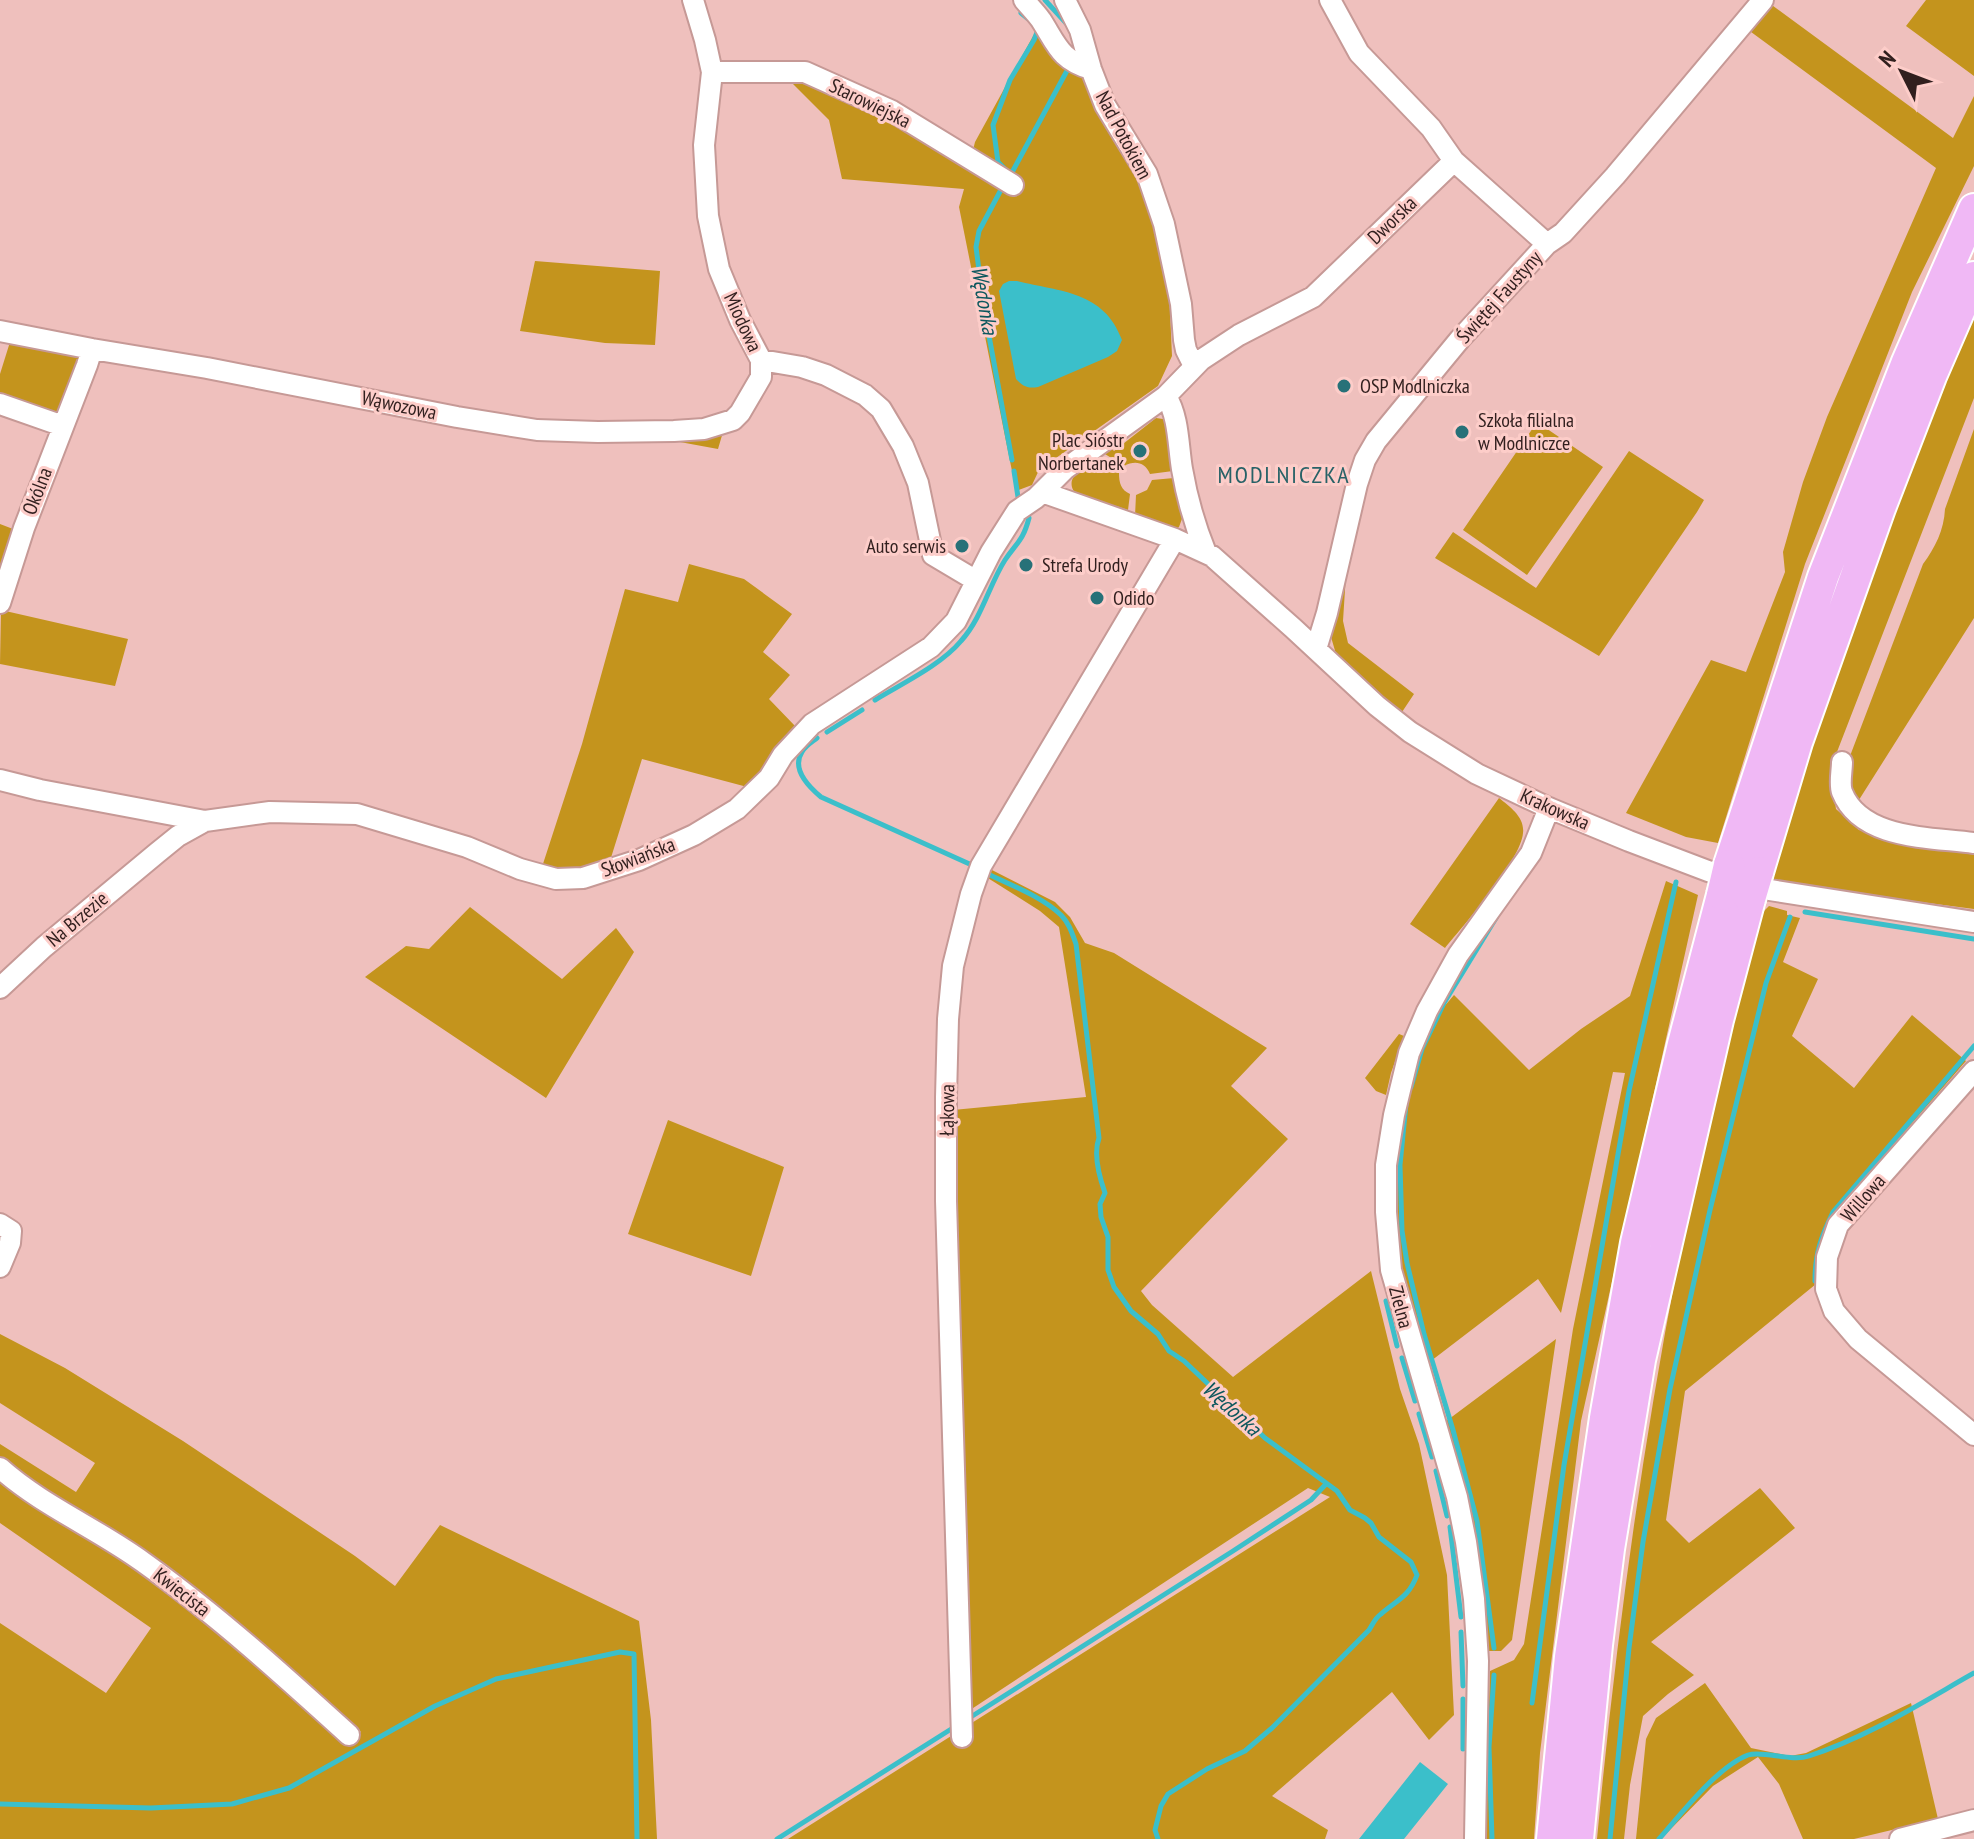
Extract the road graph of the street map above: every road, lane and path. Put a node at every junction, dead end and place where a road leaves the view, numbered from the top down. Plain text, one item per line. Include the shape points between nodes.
1 (693, 0) edge
2 (1024, 0) edge
3 (1065, 0) edge
4 (1330, 0) edge
5 (1763, 0) edge
6 (1091, 69) junction
7 (712, 72) junction
8 (1454, 161) junction
9 (1005, 181) dead end
10 (1974, 209) edge
11 (1547, 244) junction
12 (1974, 277) edge
13 (0, 331) edge
14 (92, 349) junction
15 (761, 360) junction
16 (1194, 366) junction
17 (1166, 396) junction
18 (0, 404) edge
19 (63, 426) junction
20 (1042, 492) junction
21 (1175, 539) junction
22 (1206, 553) junction
23 (975, 580) junction
24 (0, 603) edge
25 (1316, 649) junction
26 (0, 761) edge
27 (1842, 762) dead end
28 (4, 781) edge
29 (1549, 808) junction
30 (142, 809) junction
31 (205, 821) junction
32 (1974, 843) edge
33 (157, 853) junction
34 (1740, 883) junction
35 (1974, 922) edge
36 (0, 988) edge
37 (1974, 1071) edge
38 (0, 1224) edge
39 (0, 1267) edge
40 (1974, 1435) edge
41 (0, 1468) edge
42 (349, 1735) dead end
43 (962, 1737) dead end
44 (1974, 1820) edge
45 (1475, 1839) edge
46 (1552, 1839) edge
47 (1578, 1839) edge
48 (1900, 1839) edge

1 - 7 street, Miodowa
2 - 6 street via 1063,55
3 - 6 street, Nad Potokiem
4 - 8 street via 1359,53 1431,128
5 - 11 street, Świętej Faustyny via 1615,176
6 - 16 street, Nad Potokiem via 1105,105 1147,174 1164,224 1186,350
7 - 9 street, Starowiejska via 805,72 892,111
7 - 15 street, Miodowa via 704,145 708,216 719,269
8 - 11 street
8 - 16 street, Dworska via 1313,297 1239,335
10 - 34 highway via 1823,577
11 - 25 street, Świętej Faustyny via 1460,339 1365,460
12 - 34 highway via 1880,508 1797,742
13 - 14 street, Wąwozowa
14 - 15 street, Wąwozowa via 457,417 537,430 598,432 704,429 733,420 761,377
14 - 19 street, Okólna
15 - 23 street, Miodowa via 826,375 881,409 918,483 933,555
16 - 17 street, Dworska
17 - 20 street via 1065,469
17 - 22 street
18 - 19 street
19 - 24 street, Okólna
20 - 21 street
20 - 23 street, Słowiańska via 1014,514
21 - 22 street
21 - 43 street, Łąkowa via 981,866 953,966 946,1201
22 - 25 street, Krakowska
23 - 31 street, Słowiańska via 943,637 812,724 737,809 694,835 606,872 556,879 357,814 270,812
25 - 29 street, Krakowska via 1410,732 1477,774
26 - 28 street
27 - 32 street via 1841,790 1868,823 1889,832
28 - 30 street, Słowiańska
29 - 35 street, Krakowska via 1747,884
29 - 45 street, Zielna via 1531,853 1458,955 1427,1011 1409,1053 1386,1165 1391,1270 1457,1497 1474,1599
30 - 31 street, Słowiańska
30 - 33 street via 160,826 163,838
31 - 33 street, Na Brzezie
33 - 36 street, Na Brzezie
34 - 46 highway via 1683,1044 1636,1243 1570,1657
34 - 47 highway via 1718,1020 1640,1360 1609,1549
37 - 40 street, Willowa via 1838,1225 1827,1257 1826,1289 1834,1311 1858,1339
38 - 39 street via 11,1231
41 - 42 street, Kwiecista via 142,1561 249,1644
44 - 48 street

